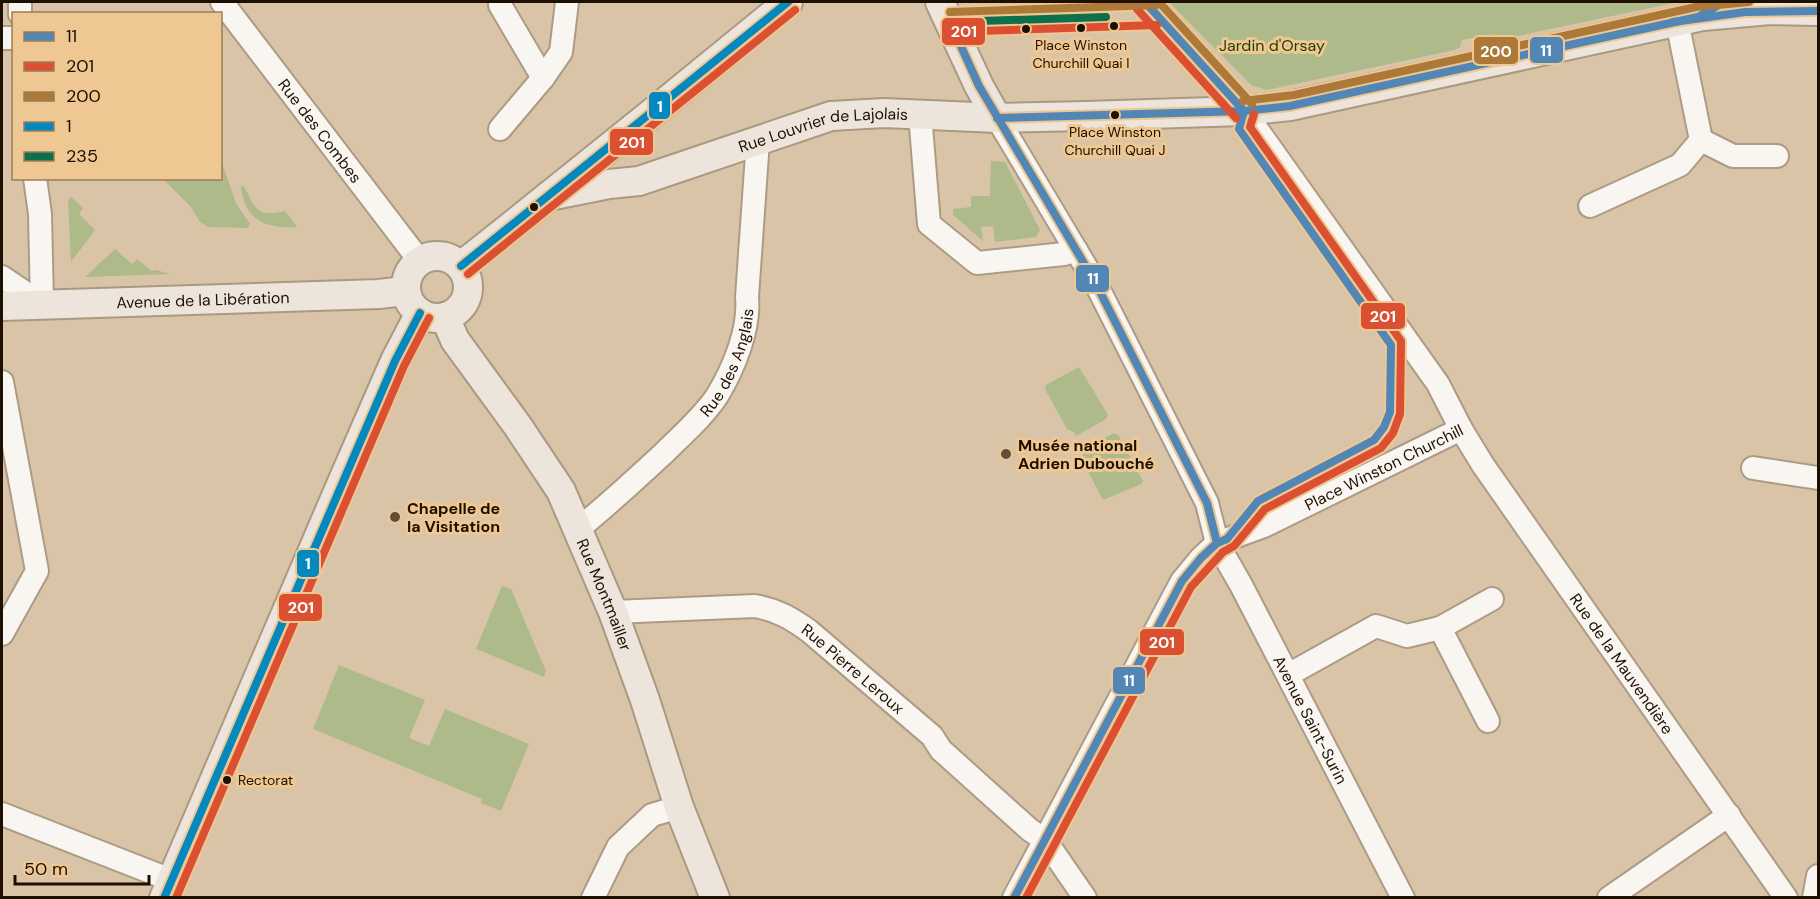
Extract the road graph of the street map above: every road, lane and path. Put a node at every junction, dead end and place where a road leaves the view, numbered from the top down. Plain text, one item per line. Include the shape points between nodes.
1 (222, 2) edge
2 (567, 2) edge
3 (788, 2) edge
4 (940, 2) edge
5 (1145, 2) edge
6 (1724, 2) edge
7 (1811, 2) edge
8 (500, 5) dead end
9 (1818, 11) edge
10 (1688, 19) junction
11 (244, 29) junction
12 (222, 31) edge
13 (543, 78) junction
14 (1244, 111) junction
15 (920, 114) junction
16 (997, 118) junction
17 (500, 129) dead end
18 (758, 140) junction
19 (1701, 140) junction
20 (606, 149) junction
21 (1777, 156) dead end
22 (655, 175) junction
23 (35, 180) edge
24 (549, 196) junction
25 (1590, 206) dead end
26 (1076, 250) junction
27 (419, 260) junction
28 (461, 266) junction
29 (2, 278) edge
30 (42, 304) junction
31 (2, 306) edge
32 (423, 307) junction
33 (2, 382) edge
34 (1461, 429) junction
35 (1753, 468) dead end
36 (1818, 478) edge
37 (579, 529) junction
38 (1217, 543) junction
39 (1492, 599) dead end
40 (614, 612) junction
41 (1440, 628) junction
42 (2, 634) edge
43 (1288, 675) junction
44 (1488, 721) dead end
45 (678, 807) junction
46 (2, 814) edge
47 (1729, 815) junction
48 (1045, 840) junction
49 (1818, 876) edge
50 (168, 889) edge
51 (592, 897) edge
52 (715, 897) edge
53 (1014, 897) edge
54 (1085, 897) edge
55 (1403, 897) edge
56 (1609, 897) edge
57 (1786, 897) edge
58 (1814, 897) edge

1 - 11 street, Rue des Combes
2 - 13 street via 561,52
3 - 20 main road
4 - 16 main road
5 - 14 main road, Place Winston Churchill
6 - 10 main road
7 - 9 street
8 - 13 street
9 - 10 main road via 1770,10
10 - 14 main road via 1296,105
10 - 19 street
11 - 12 street
11 - 27 street, Rue des Combes
13 - 17 street
14 - 16 main road
14 - 34 street, Place Winston Churchill via 1438,384
15 - 16 main road, Rue Louvrier de Lajolais
15 - 18 main road, Rue Louvrier de Lajolais via 831,116
15 - 26 street via 929,224 977,263
16 - 26 street, Avenue Saint-Surin
18 - 22 main road, Rue Louvrier de Lajolais
18 - 37 street, Rue des Anglais via 748,313 726,380 678,440
19 - 21 street via 1732,156
19 - 25 street via 1680,165
20 - 22 main road via 620,165
20 - 24 main road
22 - 24 main road, Rue Louvrier de Lajolais
23 - 30 street
24 - 28 main road
26 - 38 street, Avenue Saint-Surin via 1207,503
27 - 28 main road via 440,255
27 - 32 main road via 408,274
28 - 32 main road via 468,280 467,295 460,309
29 - 30 street
30 - 31 main road, Avenue de la Libération
30 - 32 main road, Avenue de la Libération
32 - 37 main road, Rue Montmailler via 455,340 517,425 561,491
32 - 50 main road via 344,477
33 - 42 street via 37,571
34 - 38 street, Place Winston Churchill via 1264,526
34 - 47 street, Rue de la Mauvendière
35 - 36 street
37 - 40 main road, Rue Montmailler
38 - 43 street, Avenue Saint-Surin
38 - 48 street via 1182,581
39 - 41 street
40 - 45 main road, Rue Montmailler
40 - 48 street, Rue Pierre Leroux via 755,606 789,616 932,736 941,750
41 - 43 street via 1407,636 1376,626
41 - 44 street
43 - 55 street, Avenue Saint-Surin
45 - 51 street via 652,816 618,847
45 - 52 main road, Rue Montmailler
46 - 50 street
47 - 56 street
47 - 57 street, Rue de la Mauvendière
48 - 53 street
48 - 54 street, Rue Pierre Leroux
49 - 58 street

